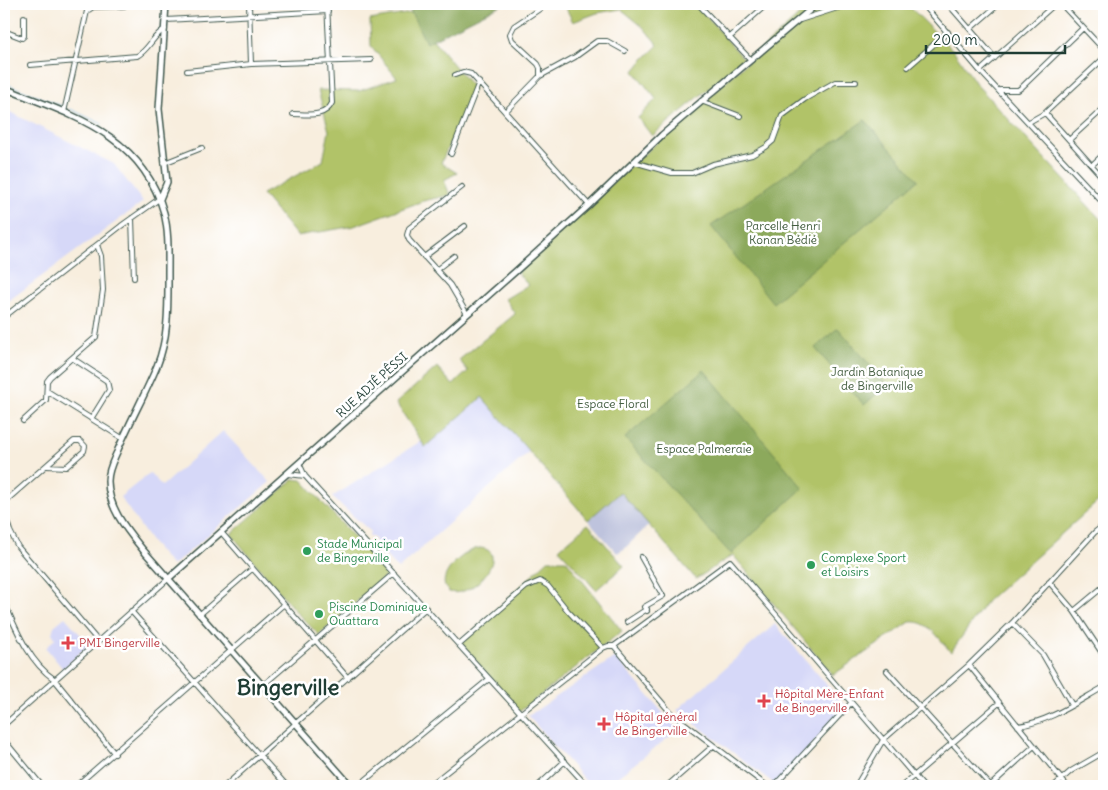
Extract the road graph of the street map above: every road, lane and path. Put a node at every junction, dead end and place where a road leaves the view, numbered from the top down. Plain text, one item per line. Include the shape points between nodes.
1 (166, 4) edge
2 (248, 4) edge
3 (327, 4) edge
4 (547, 4) edge
5 (767, 4) edge
6 (817, 4) edge
7 (850, 4) edge
8 (923, 4) edge
9 (948, 4) edge
10 (999, 4) edge
11 (1055, 4) edge
12 (1061, 4) edge
13 (701, 5) edge
14 (124, 6) dead end
15 (328, 11) junction
16 (249, 15) junction
17 (24, 17) dead end
18 (166, 20) junction
19 (798, 20) junction
20 (1082, 28) junction
21 (165, 29) junction
22 (970, 29) junction
23 (4, 31) edge
24 (948, 32) junction
25 (729, 38) junction
26 (1104, 50) edge
27 (625, 51) dead end
28 (995, 58) junction
29 (1104, 58) edge
30 (371, 60) dead end
31 (751, 60) junction
32 (329, 61) junction
33 (77, 62) junction
34 (251, 64) junction
35 (30, 65) dead end
36 (908, 67) dead end
37 (187, 71) dead end
38 (980, 71) junction
39 (455, 75) dead end
40 (540, 76) junction
41 (479, 82) junction
42 (856, 82) dead end
43 (4, 88) edge
44 (999, 90) junction
45 (701, 101) junction
46 (1104, 108) edge
47 (64, 112) junction
48 (505, 112) junction
49 (1045, 113) junction
50 (293, 114) dead end
51 (740, 116) dead end
52 (1029, 122) junction
53 (1069, 140) junction
54 (202, 148) dead end
55 (451, 154) dead end
56 (1104, 154) edge
57 (634, 162) junction
58 (164, 163) junction
59 (1092, 165) junction
60 (1104, 179) edge
61 (462, 188) dead end
62 (160, 198) junction
63 (1104, 204) edge
64 (589, 205) junction
65 (132, 218) junction
66 (465, 226) dead end
67 (97, 245) junction
68 (454, 256) dead end
69 (424, 257) junction
70 (436, 270) junction
71 (134, 278) dead end
72 (467, 314) junction
73 (4, 317) edge
74 (72, 358) junction
75 (47, 391) junction
76 (91, 419) junction
77 (23, 421) dead end
78 (122, 438) junction
79 (299, 463) junction
80 (47, 466) junction
81 (288, 474) junction
82 (305, 476) junction
83 (1104, 525) edge
84 (221, 532) junction
85 (641, 557) dead end
86 (252, 569) junction
87 (394, 573) junction
88 (168, 579) junction
89 (1049, 582) junction
90 (1104, 586) edge
91 (4, 602) edge
92 (283, 605) junction
93 (426, 608) junction
94 (5, 609) edge
95 (131, 611) junction
96 (1074, 611) junction
97 (200, 615) junction
98 (627, 622) dead end
99 (1012, 623) junction
100 (98, 641) junction
101 (316, 642) junction
102 (459, 645) junction
103 (614, 646) junction
104 (603, 648) junction
105 (231, 651) junction
106 (1104, 656) edge
107 (969, 665) junction
108 (887, 671) dead end
109 (348, 678) junction
110 (54, 679) junction
111 (489, 679) junction
112 (196, 682) junction
113 (262, 686) junction
114 (1104, 687) edge
115 (999, 702) junction
116 (851, 703) junction
117 (1072, 706) junction
118 (919, 707) junction
119 (521, 713) junction
120 (296, 724) junction
121 (4, 725) edge
122 (1018, 726) junction
123 (4, 740) edge
124 (883, 740) junction
125 (952, 743) junction
126 (713, 746) junction
127 (1034, 746) junction
128 (1104, 752) edge
129 (115, 754) junction
130 (260, 756) junction
131 (565, 761) junction
132 (914, 776) junction
133 (438, 779) junction
134 (1061, 779) junction
135 (284, 785) edge
136 (42, 786) edge
137 (76, 786) edge
138 (225, 786) edge
139 (351, 786) edge
140 (358, 786) edge
141 (429, 786) edge
142 (445, 786) edge
143 (538, 786) edge
144 (587, 786) edge
145 (667, 786) edge
146 (767, 786) edge
147 (774, 786) edge
148 (856, 786) edge
149 (902, 786) edge
150 (922, 786) edge
151 (991, 786) edge
152 (1054, 786) edge
153 (1067, 786) edge

1 - 18 street
2 - 16 street
3 - 15 street
4 - 40 street via 514,26 510,34 512,40 538,64
5 - 25 street
6 - 19 street, RUE ADJÊ PÊSSI
7 - 19 street
8 - 24 street
9 - 22 street
10 - 22 street
11 - 28 street
12 - 20 street
13 - 25 street
14 - 33 street via 93,7 87,11
15 - 16 street
15 - 32 street
16 - 18 street
16 - 34 street
17 - 23 street via 22,38
18 - 21 street
19 - 31 street, RUE ADJÊ PÊSSI
20 - 26 street
20 - 44 street via 1018,90
21 - 33 street via 140,54
21 - 58 street via 159,93
22 - 28 street
24 - 36 street
24 - 38 street
25 - 31 street
27 - 40 street via 607,41 597,41
28 - 38 street
29 - 49 street
30 - 32 street
31 - 45 street, RUE ADJÊ PÊSSI
32 - 34 street
32 - 50 street via 332,99 329,109 322,113
33 - 35 street
33 - 47 street
34 - 37 street
38 - 44 street
39 - 41 street via 467,72
40 - 48 street
41 - 48 street
41 - 55 street
42 - 57 street via 834,82 782,116 773,141 752,155 713,164 692,173 672,173
43 - 47 street
44 - 52 street
45 - 51 street
45 - 57 street, RUE ADJÊ PÊSSI
46 - 53 street
47 - 62 street via 119,142 148,176
48 - 64 street
49 - 52 street
49 - 53 street
52 - 63 street
53 - 59 street
54 - 58 street
56 - 59 street
57 - 64 street, RUE ADJÊ PÊSSI
58 - 62 street via 167,182
59 - 60 street
61 - 69 street via 407,231 409,240
62 - 65 street
62 - 78 street via 166,223 168,256 166,339 157,366
64 - 72 street, RUE ADJÊ PÊSSI
65 - 67 street
65 - 71 street
66 - 69 street
67 - 73 street
67 - 74 street via 101,256 103,290 96,335
68 - 70 street
69 - 70 street
70 - 72 street via 450,285
72 - 79 street, RUE ADJÊ PÊSSI
74 - 75 street via 47,381
74 - 76 street via 109,386 110,390
75 - 76 street
75 - 77 street via 46,400
76 - 78 street
78 - 88 street via 108,478 111,500 125,527
79 - 81 street, RUE ADJÊ PÊSSI
79 - 82 street
80 - 80 street via 74,441 85,446 84,451 66,467
80 - 100 street via 8,499 4,512 18,546
81 - 82 street
81 - 84 street, RUE ADJÊ PÊSSI
82 - 87 street
83 - 89 street
84 - 86 street
84 - 88 street, RUE ADJÊ PÊSSI
85 - 98 street via 663,596
86 - 92 street
86 - 97 street
87 - 93 street
87 - 101 street
88 - 95 street
88 - 97 street
89 - 96 street
89 - 99 street
90 - 96 street
91 - 94 street
92 - 101 street
92 - 105 street
93 - 102 street
93 - 109 street
94 - 110 street via 30,654
95 - 100 street
95 - 112 street
96 - 106 street
97 - 105 street
99 - 107 street
99 - 117 street via 1043,654
100 - 110 street
101 - 109 street
101 - 113 street
102 - 104 street via 526,587 540,582 548,586
102 - 111 street
103 - 104 street
103 - 116 street via 730,561
103 - 126 street via 671,713
104 - 119 street
105 - 112 street
105 - 113 street
107 - 115 street
107 - 118 street
108 - 118 street
109 - 120 street
110 - 121 street
110 - 129 street
111 - 119 street
111 - 140 street
112 - 129 street
112 - 130 street
113 - 120 street
114 - 117 street
115 - 122 street
115 - 125 street
116 - 124 street
116 - 147 street
117 - 122 street via 1034,724
118 - 124 street
118 - 125 street
119 - 131 street
119 - 133 street
120 - 130 street
120 - 139 street
122 - 127 street
123 - 136 street
124 - 132 street
124 - 148 street
125 - 132 street
125 - 151 street
126 - 145 street
126 - 146 street
127 - 134 street
127 - 151 street
128 - 134 street
129 - 137 street
130 - 135 street
130 - 138 street
131 - 143 street
131 - 144 street
132 - 149 street
132 - 150 street
133 - 141 street
133 - 142 street
134 - 152 street
134 - 153 street

